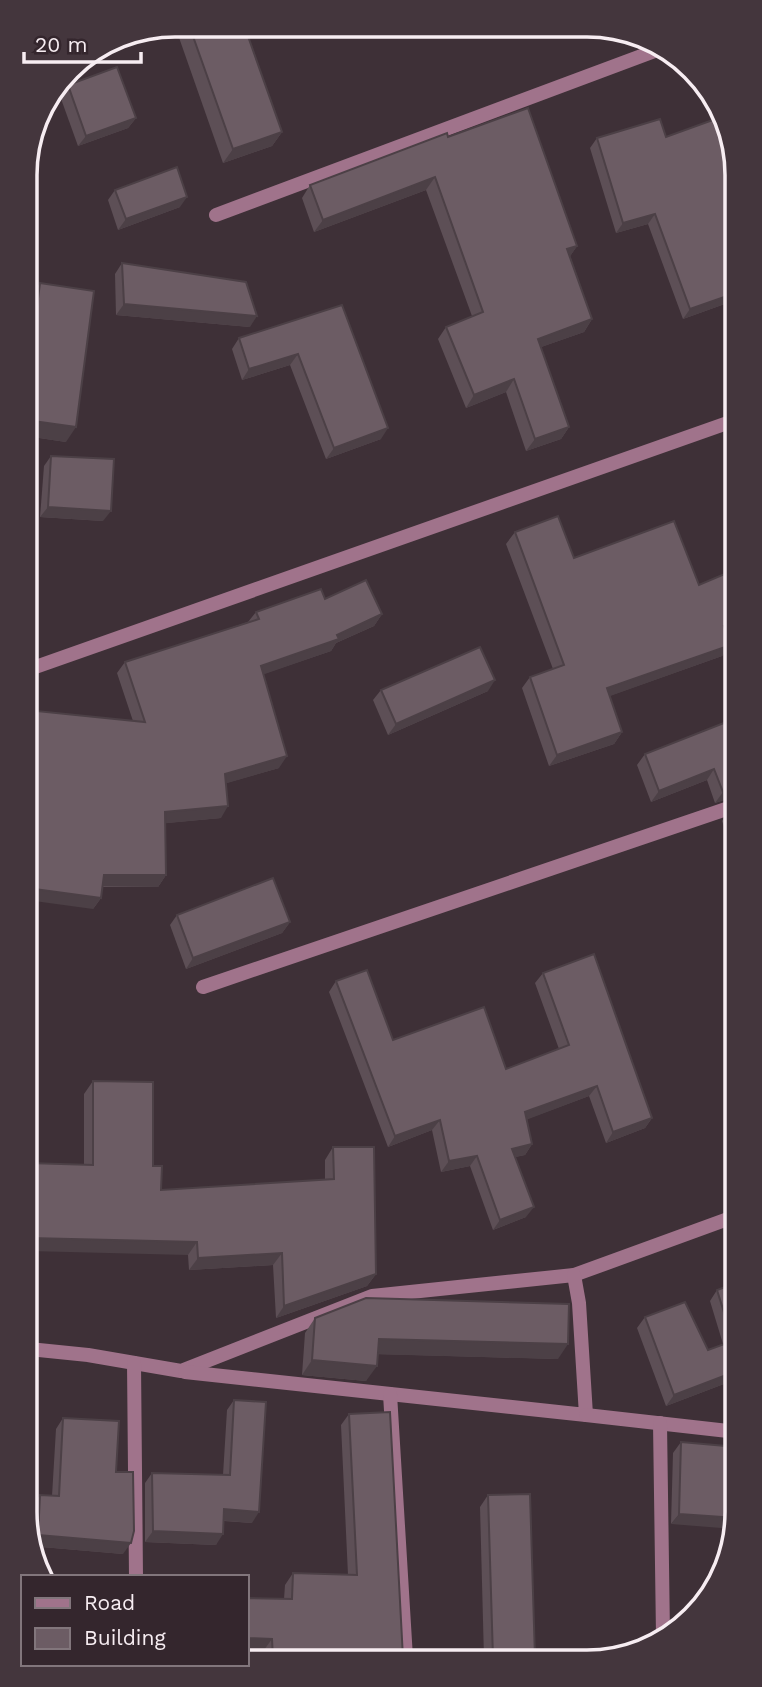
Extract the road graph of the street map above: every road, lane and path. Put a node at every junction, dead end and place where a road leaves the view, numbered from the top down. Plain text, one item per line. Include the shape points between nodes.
1 (651, 52) edge
2 (216, 215) dead end
3 (725, 424) edge
4 (37, 666) edge
5 (725, 809) edge
6 (203, 987) dead end
7 (725, 1220) edge
8 (574, 1275) junction
9 (37, 1350) edge
10 (134, 1363) junction
11 (181, 1371) junction
12 (390, 1394) junction
13 (586, 1415) junction
14 (660, 1423) junction
15 (725, 1431) edge
16 (136, 1575) edge
17 (663, 1628) edge
18 (405, 1650) edge

1 - 2 street
3 - 4 street
5 - 6 street
7 - 8 street
8 - 11 street via 372,1296
8 - 13 street
9 - 10 street
10 - 11 street
10 - 16 street
11 - 12 street
12 - 13 street
12 - 18 street
13 - 14 street
14 - 15 street
14 - 17 street

